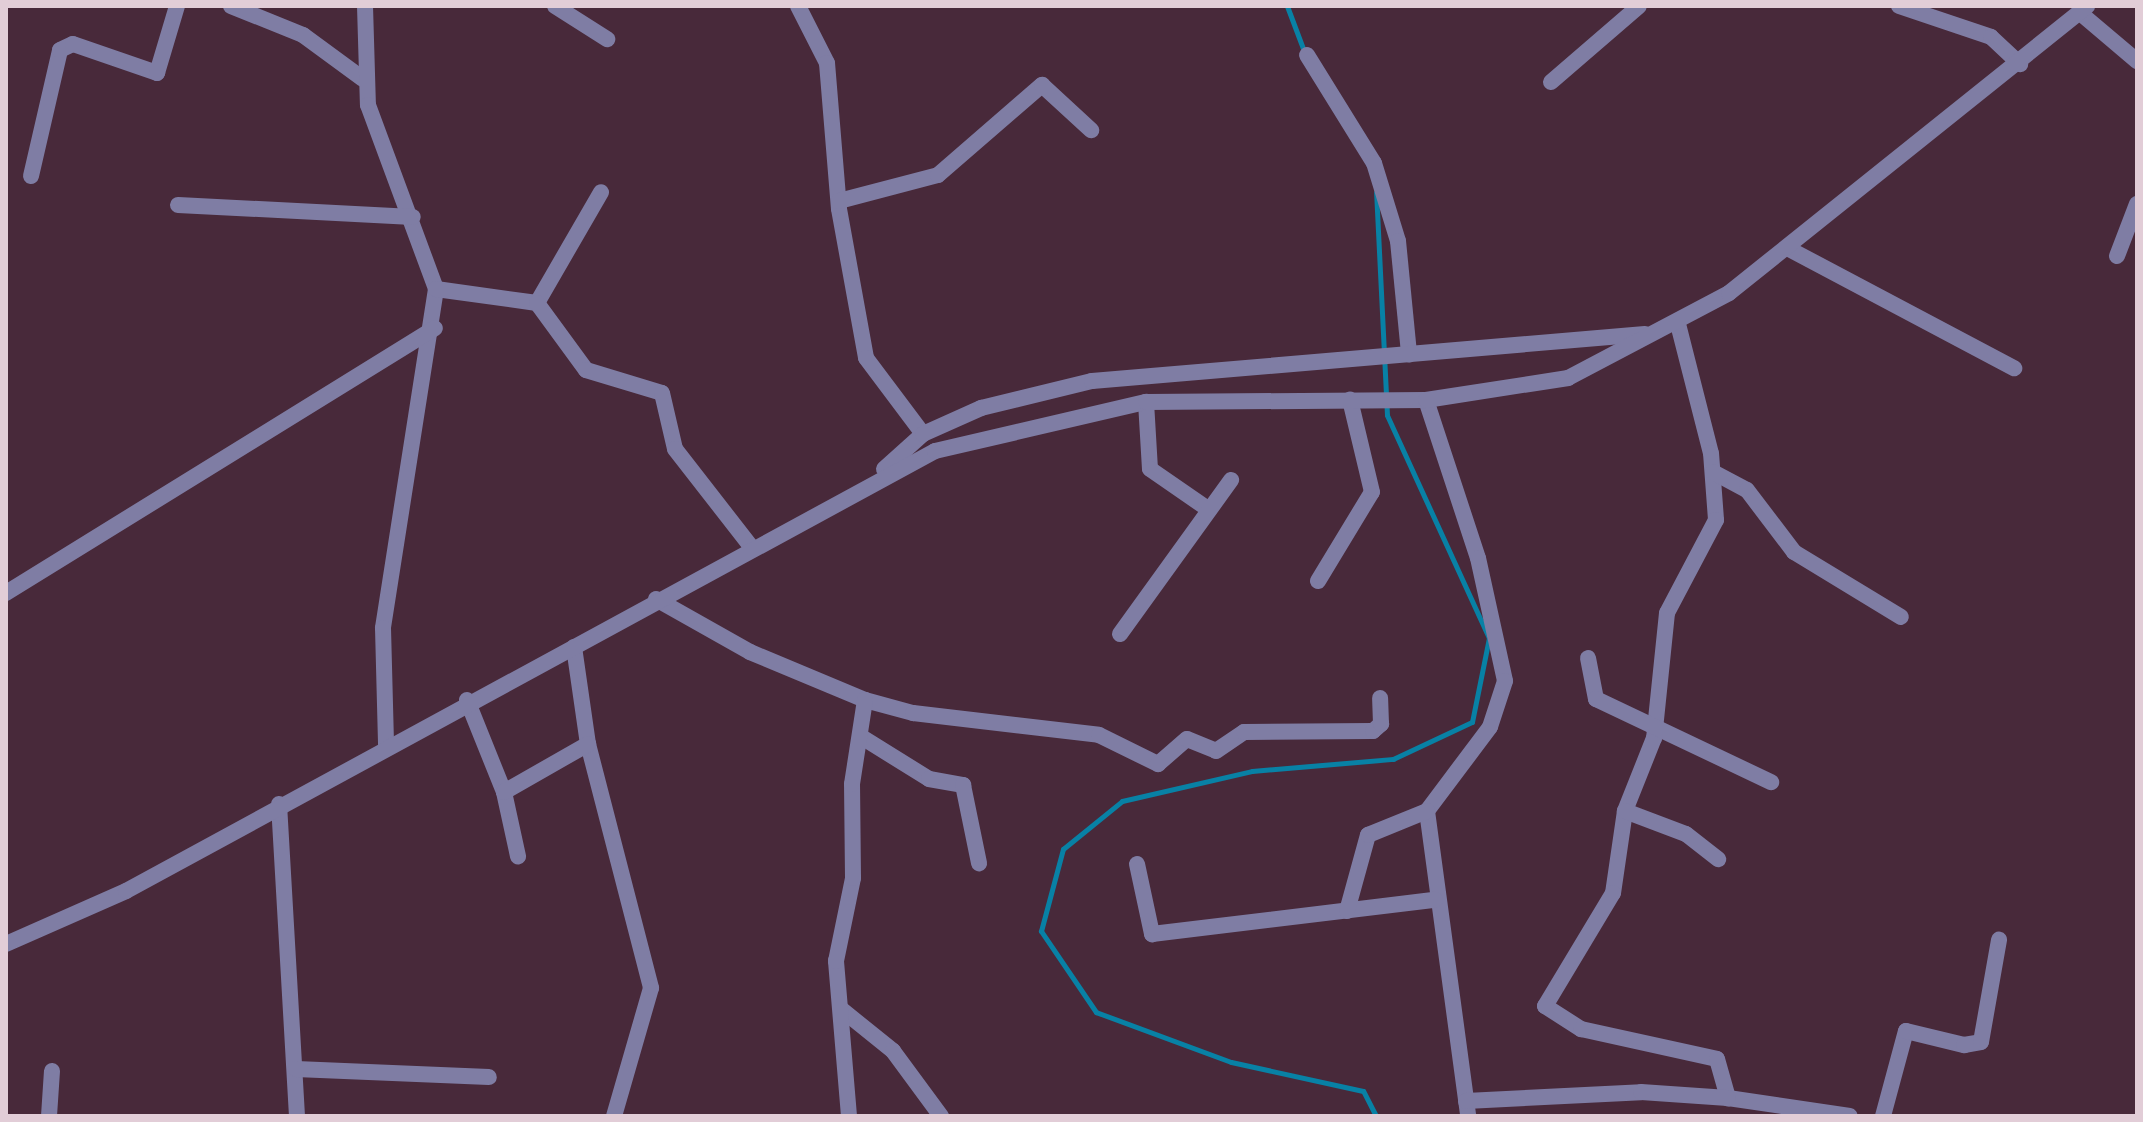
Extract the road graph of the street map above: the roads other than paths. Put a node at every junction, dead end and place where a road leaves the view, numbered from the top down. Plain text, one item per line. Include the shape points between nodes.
1 (177, 6) edge
2 (231, 6) edge
3 (365, 6) edge
4 (555, 6) edge
5 (798, 6) edge
6 (1639, 6) edge
7 (1899, 6) edge
8 (2083, 9) edge
9 (607, 39) dead end
10 (1307, 55) dead end
11 (2137, 61) edge
12 (2020, 64) junction
13 (363, 79) junction
14 (1551, 82) dead end
15 (1091, 130) dead end
16 (31, 176) dead end
17 (601, 192) dead end
18 (839, 201) junction
19 (2137, 204) edge
20 (178, 205) dead end
21 (413, 217) junction
22 (1789, 249) junction
23 (2117, 256) dead end
24 (436, 289) junction
25 (537, 303) junction
26 (1678, 324) junction
27 (435, 328) junction
28 (1656, 333) junction
29 (1403, 354) junction
30 (2014, 368) dead end
31 (1350, 400) junction
32 (1426, 400) junction
33 (1146, 402) junction
34 (923, 434) junction
35 (1713, 472) junction
36 (1231, 480) dead end
37 (871, 481) junction
38 (1208, 509) junction
39 (752, 548) junction
40 (1318, 581) dead end
41 (6, 593) edge
42 (656, 599) junction
43 (1901, 617) dead end
44 (1120, 634) dead end
45 (574, 647) junction
46 (1588, 658) dead end
47 (1380, 698) dead end
48 (467, 700) junction
49 (865, 700) junction
50 (1654, 725) junction
51 (860, 736) junction
52 (588, 744) junction
53 (386, 746) junction
54 (1771, 782) dead end
55 (504, 792) junction
56 (279, 804) junction
57 (1427, 811) junction
58 (1625, 811) junction
59 (518, 856) dead end
60 (1718, 859) dead end
61 (979, 863) dead end
62 (1137, 864) dead end
63 (1435, 900) junction
64 (1347, 911) junction
65 (1999, 940) dead end
66 (6, 944) edge
67 (841, 1009) junction
68 (296, 1069) junction
69 (52, 1071) dead end
70 (489, 1077) dead end
71 (1728, 1098) junction
72 (1467, 1109) edge
73 (49, 1116) edge
74 (297, 1116) edge
75 (614, 1116) edge
76 (849, 1116) edge
77 (941, 1116) edge
78 (1850, 1116) edge
79 (1883, 1116) edge

1 - 16 street via 157,73 73,44 60,50
2 - 13 street via 303,35
3 - 13 street
4 - 9 street
5 - 18 street via 827,63
6 - 14 street
7 - 12 street via 1991,37
8 - 11 street
8 - 12 street
10 - 29 street via 1374,163 1404,271
12 - 22 street
13 - 21 street
15 - 18 street via 1042,85 938,175
17 - 25 street
18 - 34 street via 871,371
19 - 23 street
20 - 21 street
21 - 24 street
22 - 26 street
22 - 30 street
24 - 25 street
24 - 27 street
25 - 39 street via 586,370 662,393 675,449
26 - 28 street
26 - 35 street
27 - 41 street
27 - 53 street via 398,510 383,628
28 - 29 street
28 - 32 street via 1559,381
29 - 34 street via 1092,381 981,408
31 - 32 street
31 - 33 street
31 - 40 street via 1373,484
32 - 57 street via 1482,573 1505,681 1490,727
33 - 37 street via 997,432
33 - 38 street via 1150,469
34 - 37 street
35 - 43 street via 1747,490 1794,552
35 - 50 street via 1716,520 1667,613
36 - 38 street
37 - 39 street
38 - 44 street
39 - 42 street
42 - 45 street
42 - 49 street via 750,652
45 - 48 street
45 - 52 street
46 - 50 street via 1591,696
47 - 49 street via 1381,724 1373,731 1244,732 1216,751 1187,739 1158,764 1099,735 913,713
48 - 53 street
48 - 55 street
49 - 51 street
50 - 54 street
50 - 58 street
51 - 61 street via 929,779 963,785
51 - 67 street via 851,794 853,878 837,944
52 - 55 street
52 - 75 street via 651,988
53 - 56 street
55 - 59 street
56 - 66 street via 126,891
56 - 68 street
57 - 63 street
57 - 64 street via 1368,835
58 - 60 street via 1686,834
58 - 71 street via 1613,893 1545,1006 1581,1029 1717,1059
62 - 64 street via 1152,934
63 - 64 street
63 - 72 street
65 - 79 street via 1981,1042 1964,1045 1906,1031
67 - 76 street
67 - 77 street via 893,1051
68 - 70 street
68 - 74 street
69 - 73 street
71 - 72 street via 1641,1092
71 - 78 street

